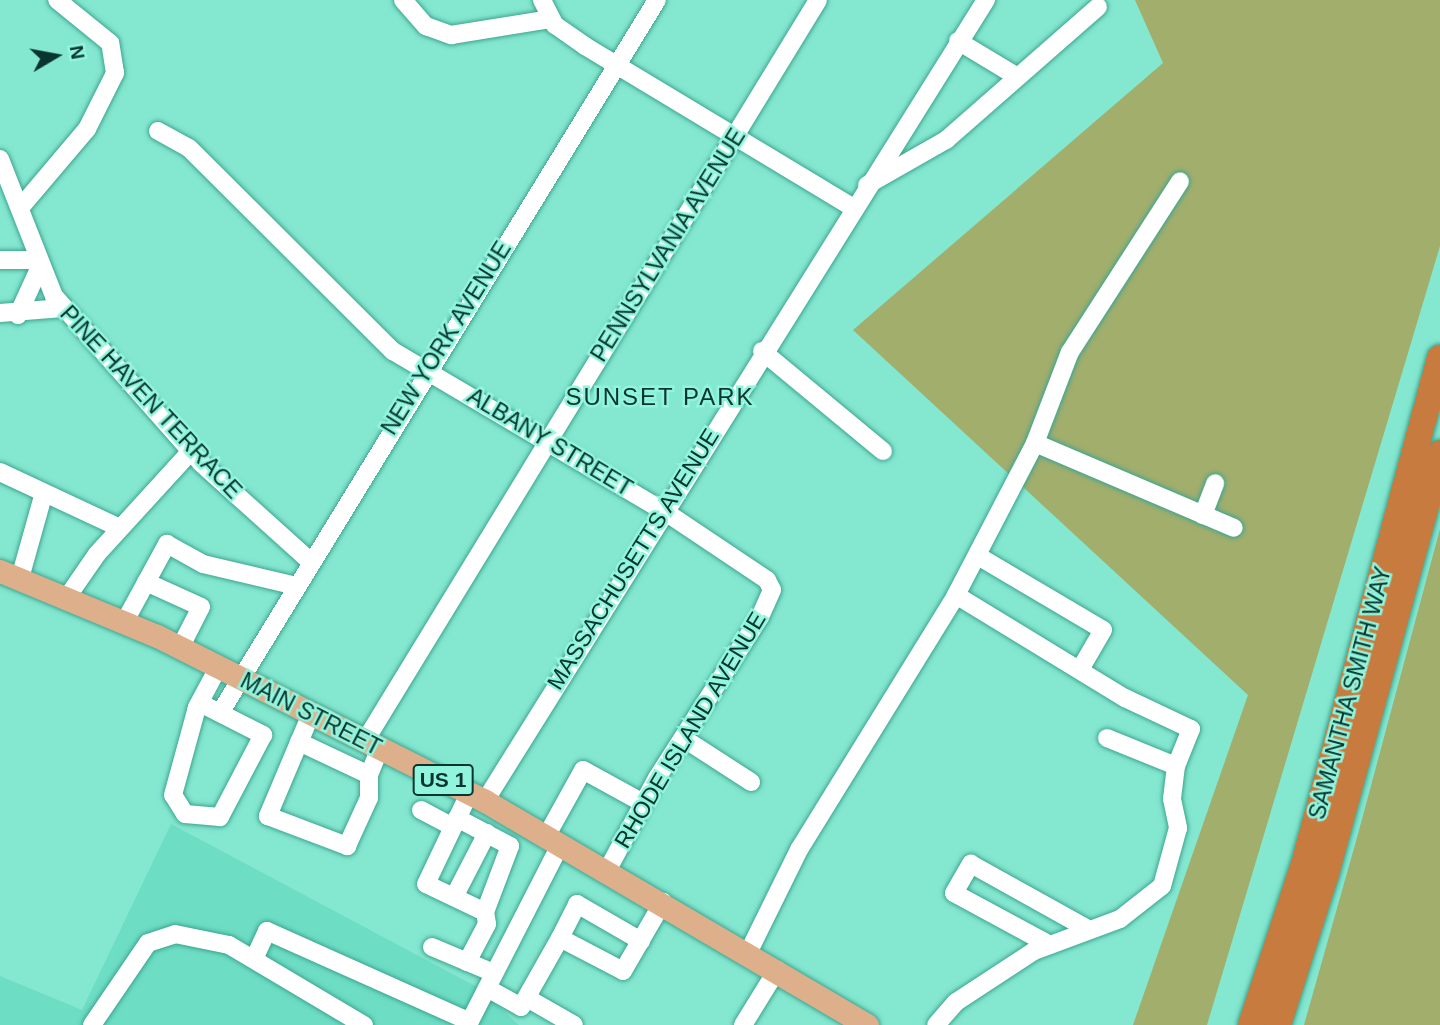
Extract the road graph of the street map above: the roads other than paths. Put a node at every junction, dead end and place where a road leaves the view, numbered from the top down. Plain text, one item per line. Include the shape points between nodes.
1 (57, 0) edge
2 (403, 0) edge
3 (542, 0) edge
4 (657, 0) edge
5 (818, 0) edge
6 (986, 0) edge
7 (1098, 7) dead end
8 (550, 19) junction
9 (958, 41) junction
10 (616, 65) junction
11 (1016, 76) junction
12 (158, 131) dead end
13 (734, 138) junction
14 (0, 159) edge
15 (1180, 181) dead end
16 (867, 185) junction
17 (852, 207) junction
18 (20, 208) junction
19 (0, 260) edge
20 (37, 265) junction
21 (63, 308) junction
22 (0, 313) edge
23 (18, 315) junction
24 (762, 351) junction
25 (1440, 358) edge
26 (427, 369) junction
27 (546, 439) junction
28 (1035, 443) junction
29 (191, 451) junction
30 (883, 451) dead end
31 (1440, 453) edge
32 (0, 472) edge
33 (1215, 483) dead end
34 (43, 496) junction
35 (664, 511) junction
36 (1203, 514) junction
37 (120, 528) junction
38 (1234, 528) dead end
39 (978, 556) junction
40 (311, 562) junction
41 (10, 574) edge
42 (146, 582) junction
43 (296, 586) junction
44 (772, 590) joint
45 (956, 595) junction
46 (68, 596) junction
47 (125, 621) junction
48 (180, 648) junction
49 (218, 667) junction
50 (1081, 668) junction
51 (240, 678) junction
52 (199, 705) junction
53 (220, 713) junction
54 (311, 713) junction
55 (683, 738) junction
56 (1107, 738) dead end
57 (299, 742) junction
58 (372, 744) junction
59 (1176, 766) junction
60 (369, 775) junction
61 (751, 782) dead end
62 (477, 797) junction
63 (643, 803) junction
64 (421, 810) dead end
65 (455, 822) junction
66 (487, 833) junction
67 (554, 839) junction
68 (608, 870) junction
69 (454, 897) junction
70 (663, 902) junction
71 (485, 912) junction
72 (1088, 929) junction
73 (560, 937) junction
74 (641, 941) junction
75 (1049, 945) junction
76 (432, 947) dead end
77 (748, 953) junction
78 (254, 959) junction
79 (467, 962) junction
80 (777, 970) junction
81 (490, 981) junction
82 (527, 998) junction
83 (965, 1001) junction
84 (469, 1023) edge
85 (93, 1025) edge
86 (363, 1025) edge
87 (574, 1025) edge
88 (743, 1025) edge
89 (867, 1025) edge
90 (936, 1025) edge
91 (952, 1025) edge
92 (1251, 1025) edge
93 (1278, 1025) edge

1 - 18 street via 110,43 115,73 87,129
2 - 8 street via 426,26 451,35
3 - 8 street
4 - 10 street, NEW YORK AVENUE
5 - 13 street, PENNSYLVANIA AVENUE
6 - 9 street, MASSACHUSETTS AVENUE
7 - 11 street
8 - 10 street
9 - 11 street
9 - 16 street, MASSACHUSETTS AVENUE
10 - 13 street
10 - 26 street, NEW YORK AVENUE
11 - 16 street via 935,148
12 - 26 street, ALBANY STREET via 189,148 364,328
13 - 17 street
13 - 27 street, PENNSYLVANIA AVENUE
14 - 18 street, PINE HAVEN TERRACE
15 - 28 street via 1070,352
16 - 17 street, MASSACHUSETTS AVENUE
17 - 24 street, MASSACHUSETTS AVENUE
18 - 20 street, PINE HAVEN TERRACE
19 - 20 street
20 - 21 street, PINE HAVEN TERRACE
20 - 23 street
21 - 23 street
21 - 29 street, PINE HAVEN TERRACE
22 - 23 street
24 - 30 street
24 - 35 street, MASSACHUSETTS AVENUE
25 - 92 highway, SAMANTHA SMITH WAY via 1308,851
26 - 27 street, ALBANY STREET
26 - 40 street, NEW YORK AVENUE
27 - 35 street, ALBANY STREET
27 - 58 street, PENNSYLVANIA AVENUE
28 - 36 street
28 - 39 street
29 - 37 street
29 - 40 street, PINE HAVEN TERRACE
31 - 93 highway, SAMANTHA SMITH WAY via 1326,874
32 - 34 street via 36,485
33 - 36 street
34 - 37 street
34 - 41 street
35 - 44 street, ALBANY STREET via 759,572
35 - 62 street, MASSACHUSETTS AVENUE
36 - 38 street
37 - 46 street
39 - 45 street
39 - 50 street via 1102,631
40 - 43 street, NEW YORK AVENUE
41 - 46 main road, MAIN STREET / US 1
42 - 43 street via 167,544 203,564
42 - 47 street
42 - 48 street via 201,607
43 - 51 street, NEW YORK AVENUE
44 - 55 street, RHODE ISLAND AVENUE
45 - 50 street
45 - 77 street via 800,848
46 - 47 main road, MAIN STREET / US 1
47 - 48 main road, MAIN STREET / US 1
48 - 49 main road, MAIN STREET / US 1
49 - 51 main road, MAIN STREET / US 1
49 - 52 street
50 - 59 street via 1125,698 1191,729
51 - 53 street, NEW YORK AVENUE
51 - 54 main road, MAIN STREET / US 1
52 - 53 street
52 - 53 street via 173,795 185,814 211,818 229,811 263,735
54 - 57 street
54 - 58 main road, MAIN STREET / US 1
55 - 61 street
55 - 63 street, RHODE ISLAND AVENUE
56 - 59 street
57 - 60 street
57 - 60 street, PENNSYLVANIA AVENUE via 268,816 347,846 369,798
58 - 60 street, PENNSYLVANIA AVENUE
58 - 62 main road, MAIN STREET / US 1
59 - 72 street via 1172,799 1178,828 1171,871 1146,904
62 - 65 street, MASSACHUSETTS AVENUE
62 - 67 main road, MAIN STREET / US 1
63 - 67 street via 583,770
63 - 68 street, RHODE ISLAND AVENUE
64 - 65 street
65 - 66 street
65 - 69 street, MASSACHUSETTS AVENUE via 426,884
66 - 69 street
66 - 71 street via 510,846 510,855
67 - 68 main road, MAIN STREET / US 1
67 - 81 street
68 - 70 main road, MAIN STREET / US 1
69 - 71 street
70 - 74 street
70 - 77 main road, MAIN STREET / US 1
71 - 79 street via 487,924
72 - 75 street
72 - 75 street via 971,864 954,892
73 - 74 street via 623,971
73 - 74 street via 578,904
73 - 82 street
75 - 83 street
76 - 79 street
77 - 80 main road, MAIN STREET / US 1
78 - 84 street via 267,931
78 - 85 street via 216,941 161,935 148,943
78 - 86 street
79 - 81 street
80 - 88 street
80 - 89 main road, MAIN STREET / US 1
81 - 82 street via 521,1007
81 - 84 street
82 - 87 street
83 - 90 street
83 - 91 street

